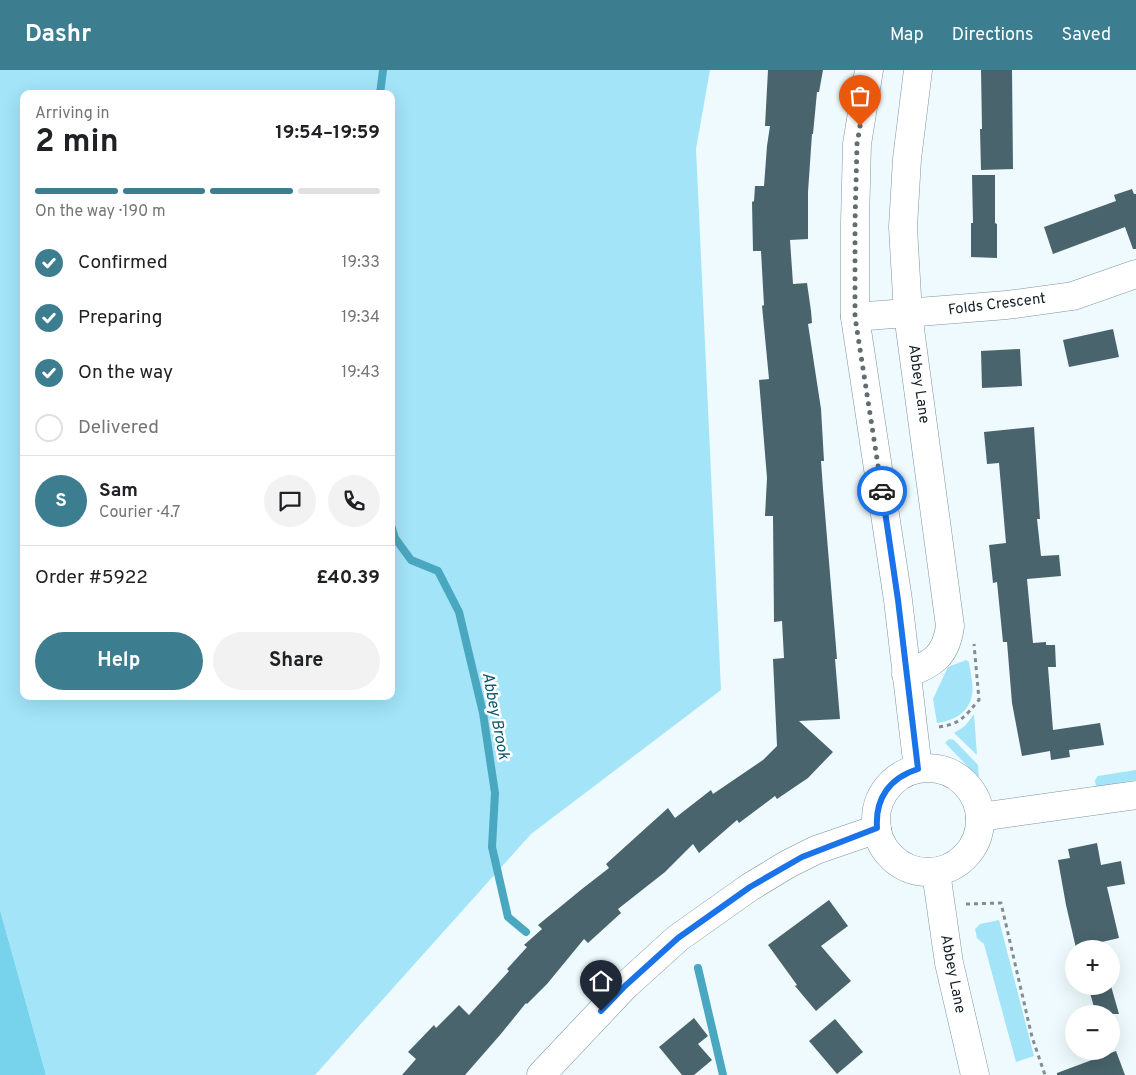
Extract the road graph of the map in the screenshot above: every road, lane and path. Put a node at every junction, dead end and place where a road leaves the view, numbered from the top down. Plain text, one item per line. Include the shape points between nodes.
1 (870, 70) edge
2 (918, 70) edge
3 (1136, 274) edge
4 (908, 314) junction
5 (855, 317) junction
6 (906, 674) junction
7 (918, 769) junction
8 (1136, 795) edge
9 (980, 817) junction
10 (877, 828) junction
11 (936, 872) junction
12 (940, 905) junction
13 (541, 1075) edge
14 (975, 1075) edge
15 (1045, 1075) edge

1 - 5 street via 857,144
2 - 4 street, Abbey Lane via 903,227
3 - 4 street, Folds Crescent via 1073,296
4 - 5 street, Folds Crescent
4 - 6 street, Abbey Lane via 950,626 944,649 932,662
5 - 6 street via 898,600
6 - 7 street
7 - 9 street via 938,769 958,778 973,793
7 - 10 street via 898,778 885,790 877,810
8 - 9 street
9 - 11 street via 979,832 969,852 955,865
10 - 11 street via 884,847 899,863 917,871
10 - 13 street via 788,864 678,938 625,986
11 - 12 street, Abbey Lane
12 - 14 street, Abbey Lane via 949,963
12 - 15 path via 1001,903 1032,1038

